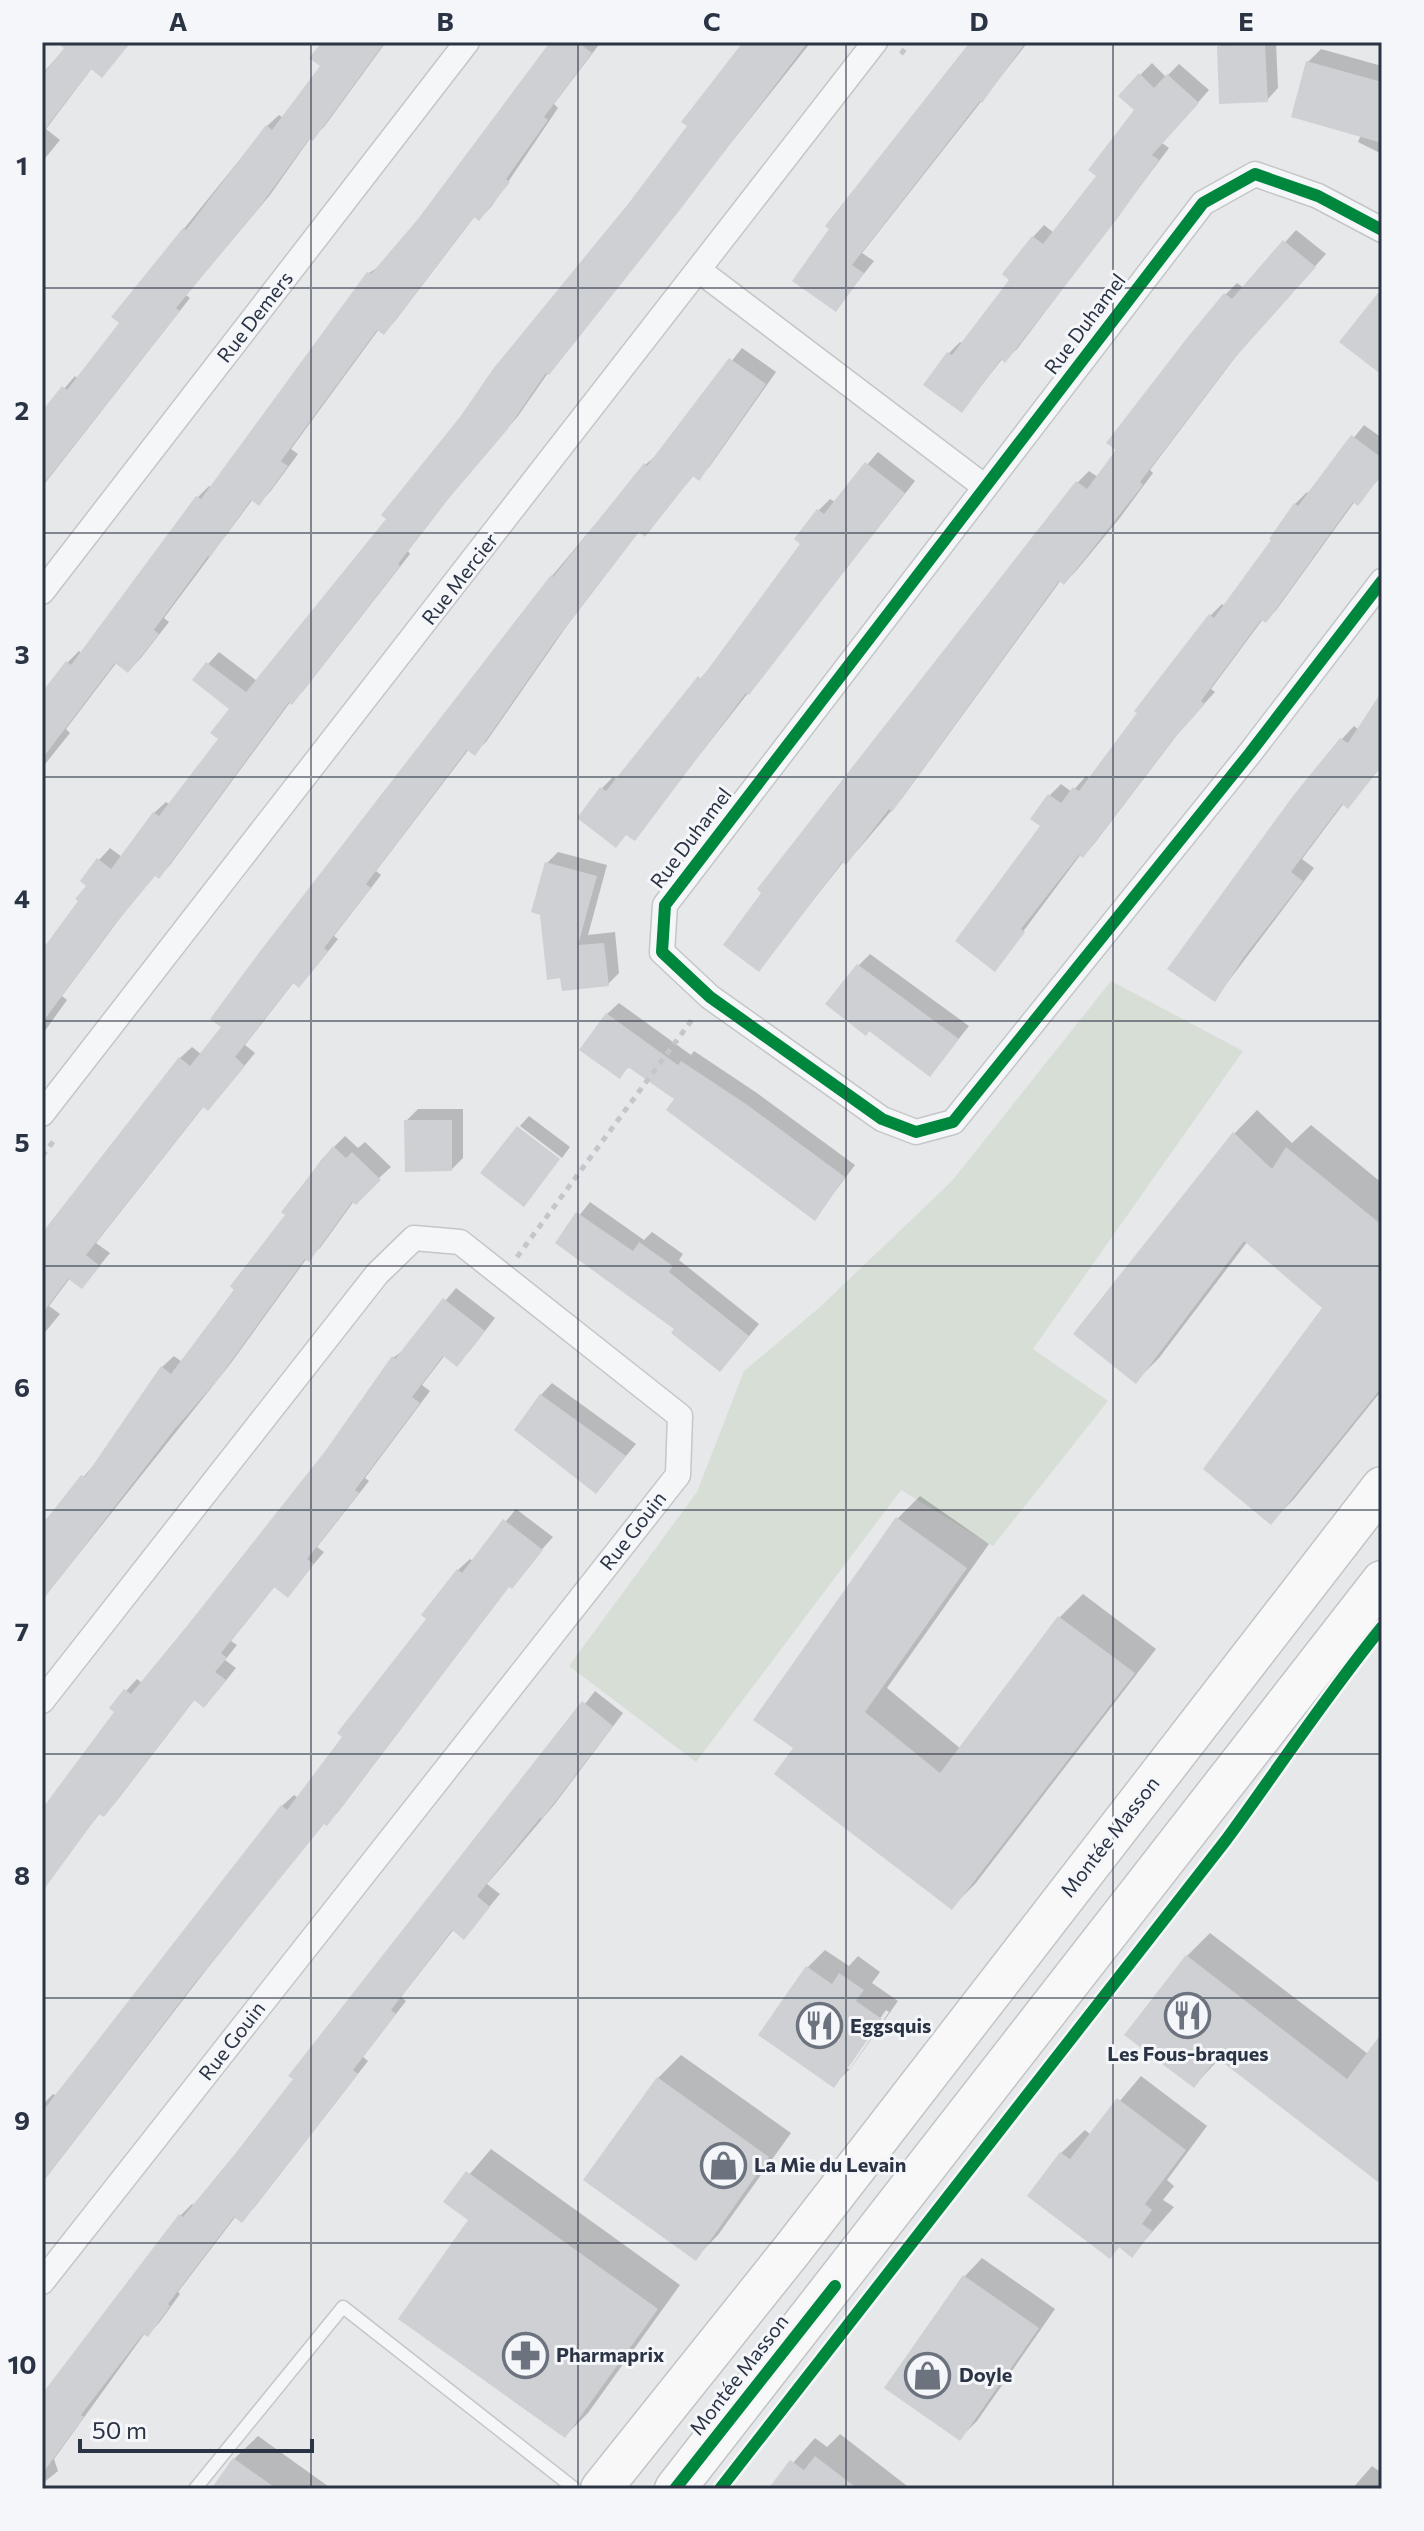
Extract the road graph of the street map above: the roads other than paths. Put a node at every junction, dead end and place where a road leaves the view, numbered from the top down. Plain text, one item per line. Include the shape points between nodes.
1 (467, 42) edge
2 (875, 42) edge
3 (1382, 230) edge
4 (700, 271) junction
5 (985, 487) junction
6 (1382, 581) edge
7 (42, 592) edge
8 (42, 1114) edge
9 (1382, 1487) edge
10 (1382, 1581) edge
11 (42, 1701) edge
12 (42, 2282) edge
13 (195, 2489) edge
14 (575, 2489) edge
15 (601, 2489) edge
16 (675, 2489) edge

1 - 7 street, Rue Demers
2 - 4 street, Rue Mercier
3 - 5 street, Rue Duhamel via 1318,196 1255,174 1203,203
4 - 5 street
4 - 8 street, Rue Mercier
5 - 6 street, Rue Duhamel via 665,905 662,952 710,997 882,1119 916,1132 953,1122
9 - 15 main road, Montée Masson
10 - 16 main road, Montée Masson
11 - 12 street, Rue Gouin via 377,1274 414,1238 460,1242 680,1416 678,1475
13 - 14 lane via 343,2307

